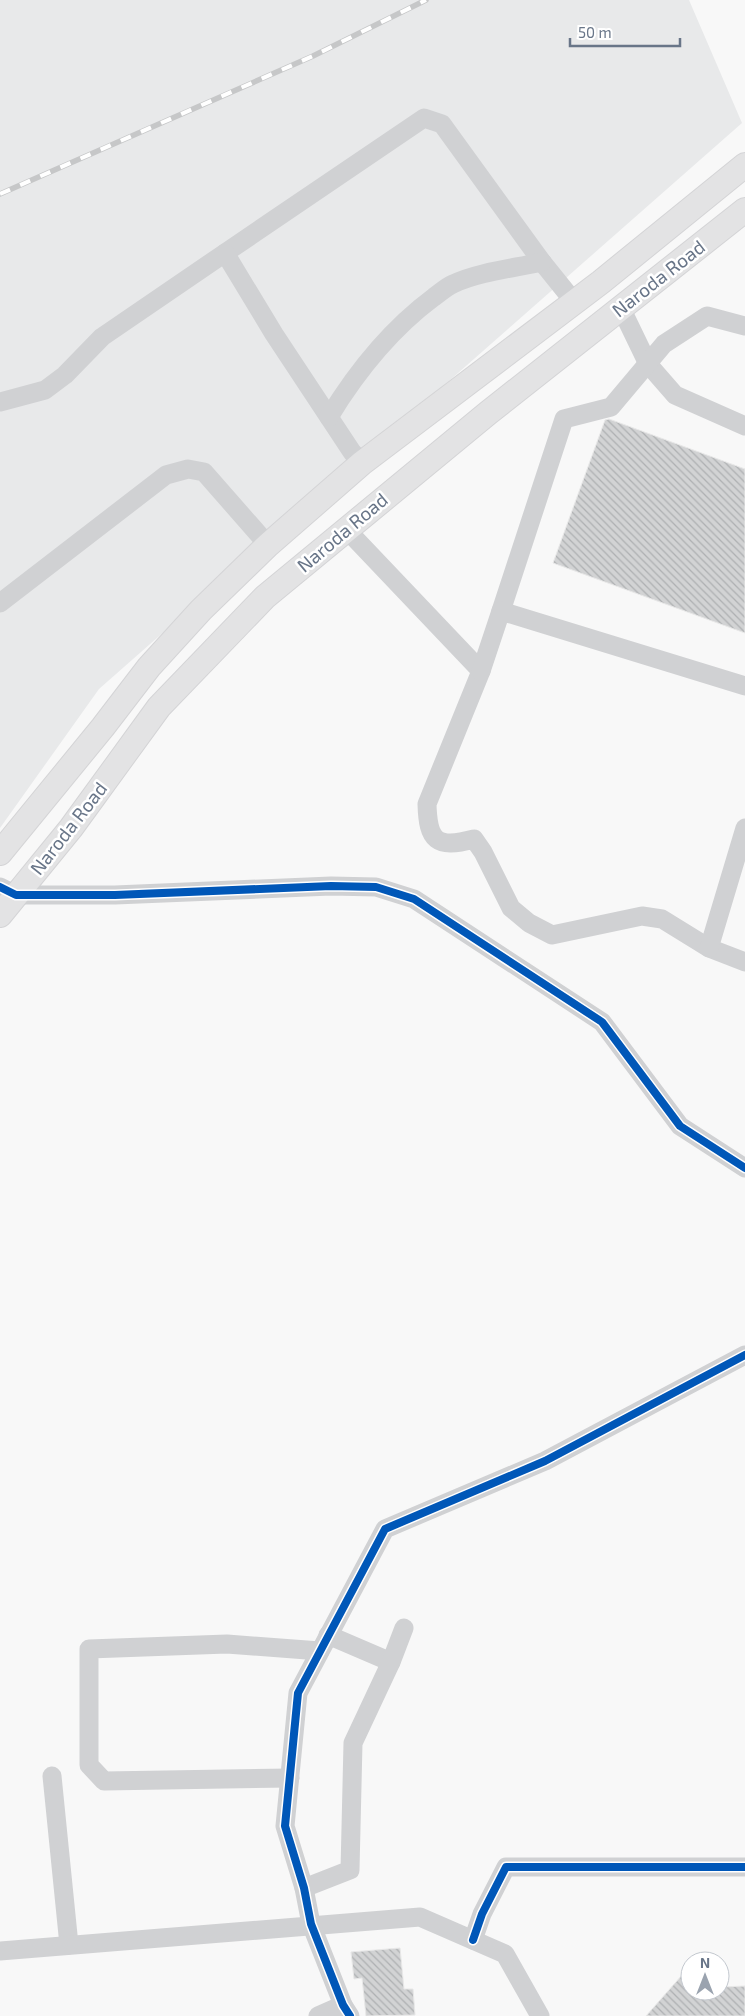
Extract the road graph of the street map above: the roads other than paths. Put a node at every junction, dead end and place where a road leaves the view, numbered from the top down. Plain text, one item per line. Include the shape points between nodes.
1 (745, 165) edge
2 (745, 210) edge
3 (225, 253) junction
4 (542, 262) junction
5 (575, 303) junction
6 (621, 308) junction
7 (745, 326) edge
8 (648, 364) junction
9 (0, 402) edge
10 (329, 417) junction
11 (745, 426) edge
12 (362, 463) junction
13 (346, 529) junction
14 (268, 545) junction
15 (0, 603) edge
16 (501, 611) junction
17 (481, 671) junction
18 (745, 686) edge
19 (745, 828) edge
20 (0, 852) edge
21 (8, 891) edge
22 (0, 915) edge
23 (708, 948) junction
24 (745, 962) edge
25 (745, 1168) edge
26 (745, 1355) edge
27 (404, 1628) dead end
28 (324, 1643) junction
29 (391, 1662) junction
30 (52, 1776) dead end
31 (290, 1778) junction
32 (745, 1867) edge
33 (304, 1888) junction
34 (311, 1924) junction
35 (473, 1940) junction
36 (69, 1945) junction
37 (0, 1951) edge
38 (347, 2010) edge
39 (318, 2016) edge
40 (540, 2016) edge

1 - 5 main road, Naroda Road
2 - 6 main road, Naroda Road
3 - 4 street via 424,118 442,124
3 - 9 street via 108,332 65,375 45,390
3 - 10 street
4 - 5 street
4 - 10 street via 453,284 422,306 392,334 346,388
5 - 12 main road, Naroda Road
6 - 8 street
6 - 13 main road, Naroda Road
7 - 8 street via 707,316 664,344
8 - 11 street via 675,395
8 - 16 street via 611,407 564,419
10 - 12 street
12 - 14 main road, Naroda Road
13 - 17 street
13 - 21 main road, Naroda Road via 265,597 159,707 71,828
14 - 15 street via 204,472 188,469 166,475
14 - 20 main road, Naroda Road via 201,610 149,667
16 - 17 street
16 - 18 street
17 - 23 street via 427,804 428,827 434,837 447,843 474,839 511,908 529,923 552,935 642,916 662,919
19 - 23 street
21 - 22 main road, Naroda Road
21 - 25 street via 115,895 331,886 376,887 414,899 602,1022 680,1126
23 - 24 street
26 - 28 street via 545,1461 385,1528
27 - 29 street
28 - 29 street
28 - 31 street via 298,1693
28 - 31 street via 89,1649 89,1765 104,1781
29 - 33 street via 353,1743 350,1870
30 - 36 street
31 - 33 street via 285,1826
32 - 35 street via 506,1867 482,1914
33 - 34 street
34 - 35 street via 420,1917
34 - 36 street
34 - 38 street
35 - 40 street via 505,1954
36 - 37 street
38 - 39 street

